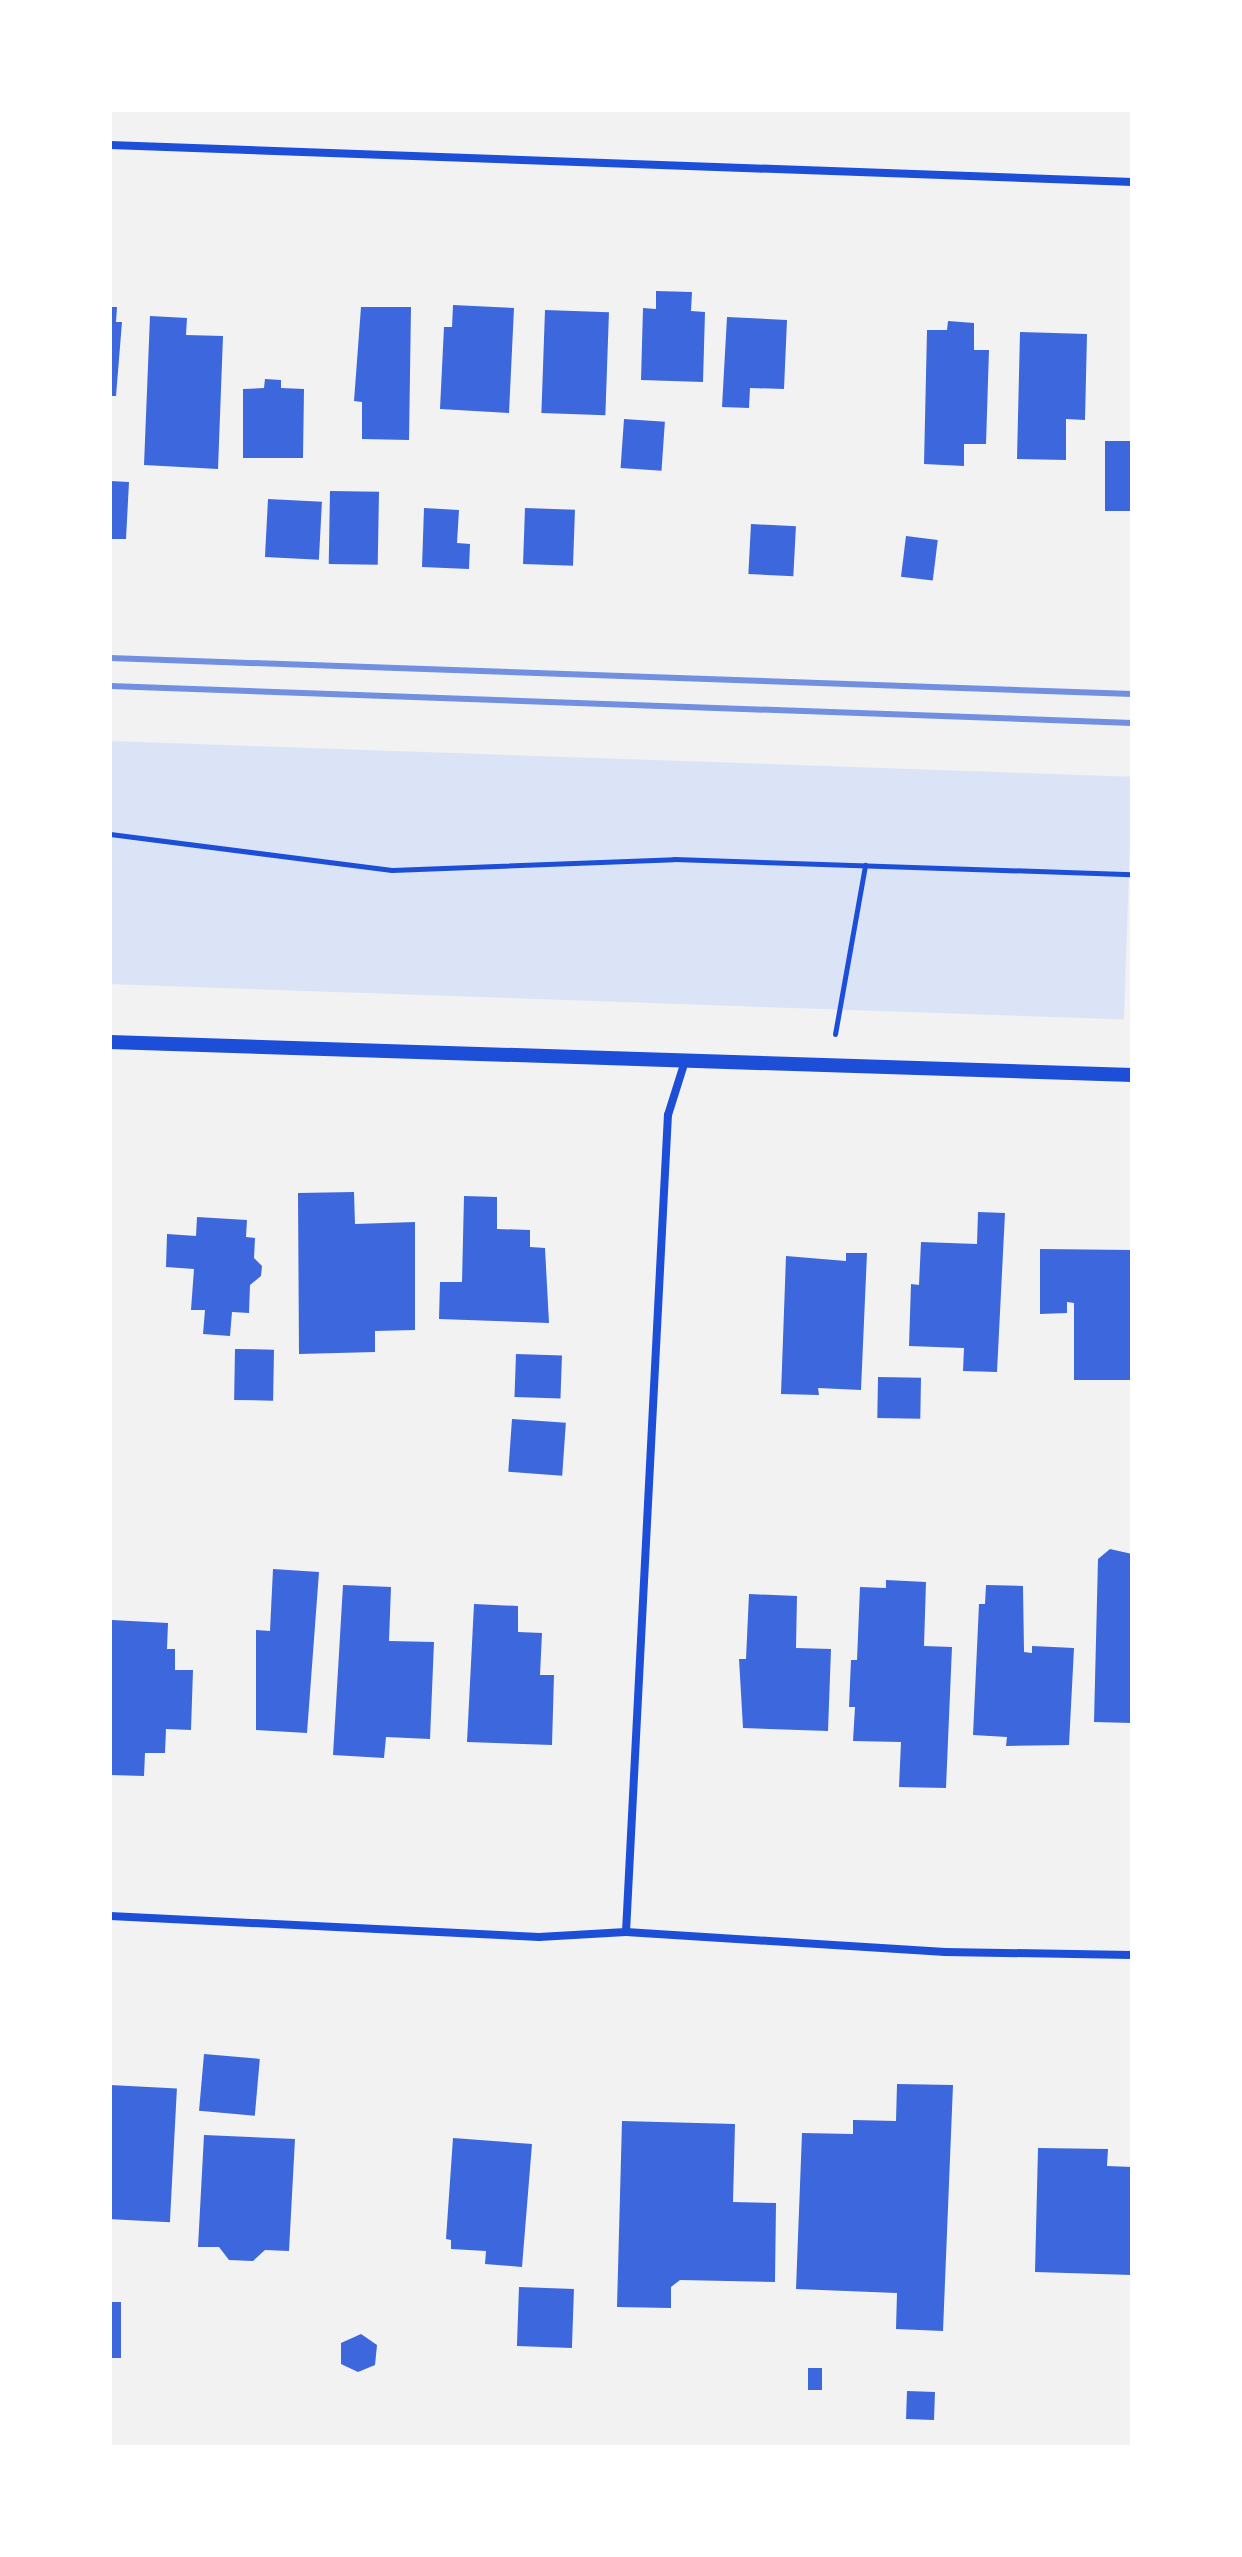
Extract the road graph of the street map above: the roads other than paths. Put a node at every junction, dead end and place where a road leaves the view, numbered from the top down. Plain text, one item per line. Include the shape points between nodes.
1 (110, 145) edge
2 (1132, 182) edge
3 (110, 1042) edge
4 (685, 1060) junction
5 (1132, 1075) edge
6 (110, 1916) edge
7 (626, 1932) junction
8 (1132, 1955) edge

1 - 2 street
3 - 4 street
4 - 5 street
4 - 7 street via 668,1115
6 - 7 street via 539,1937
7 - 8 street via 685,1940 945,1952

